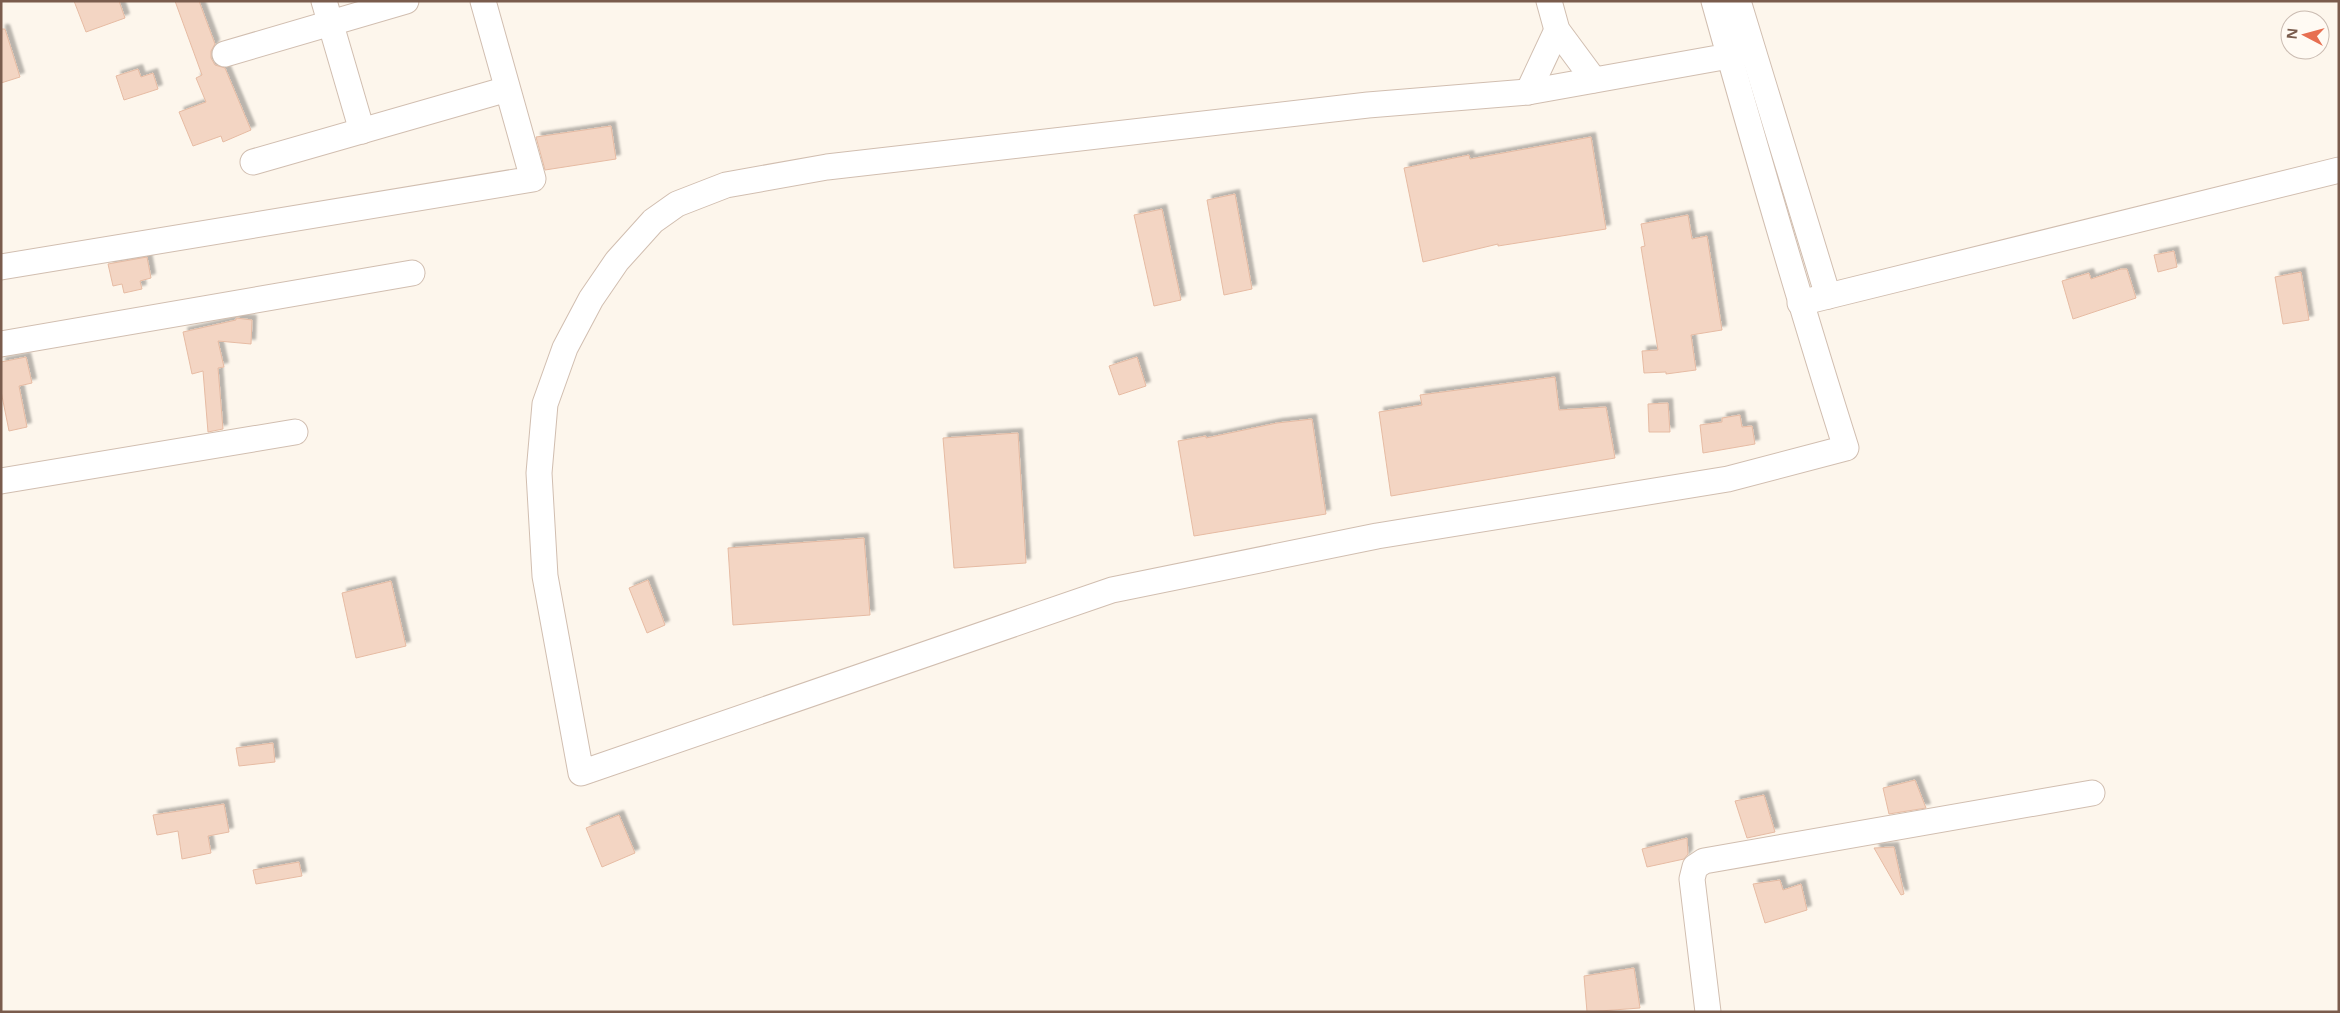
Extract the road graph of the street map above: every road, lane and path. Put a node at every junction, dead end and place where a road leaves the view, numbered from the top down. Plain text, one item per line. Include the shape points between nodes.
1 (406, 1) edge
2 (483, 1) edge
3 (1549, 1) edge
4 (1714, 1) edge
5 (1738, 1) edge
6 (327, 12) edge
7 (1557, 30) junction
8 (225, 54) dead end
9 (1741, 54) junction
10 (1594, 80) junction
11 (497, 92) dead end
12 (1528, 92) junction
13 (362, 131) junction
14 (253, 162) dead end
15 (2339, 170) edge
16 (1, 267) edge
17 (412, 273) dead end
18 (1828, 296) junction
19 (1800, 303) junction
20 (1, 344) edge
21 (295, 432) dead end
22 (1, 481) edge
23 (2092, 793) dead end
24 (1708, 1012) edge

1 - 6 street
2 - 16 street via 532,179
3 - 7 street
4 - 9 street
5 - 9 street
6 - 8 street
6 - 13 street
7 - 10 street
7 - 12 street
9 - 10 street
9 - 18 street
9 - 19 street
10 - 12 street
11 - 13 street
12 - 19 street via 1368,105 827,167 726,185 678,204 653,221 617,261 591,298 565,348 545,404 539,473 545,576 581,773 1112,590 1378,536 1728,480 1846,448
13 - 14 street
15 - 18 street
17 - 20 street
18 - 19 street
21 - 22 street
23 - 24 street via 1704,861 1695,868 1692,879

